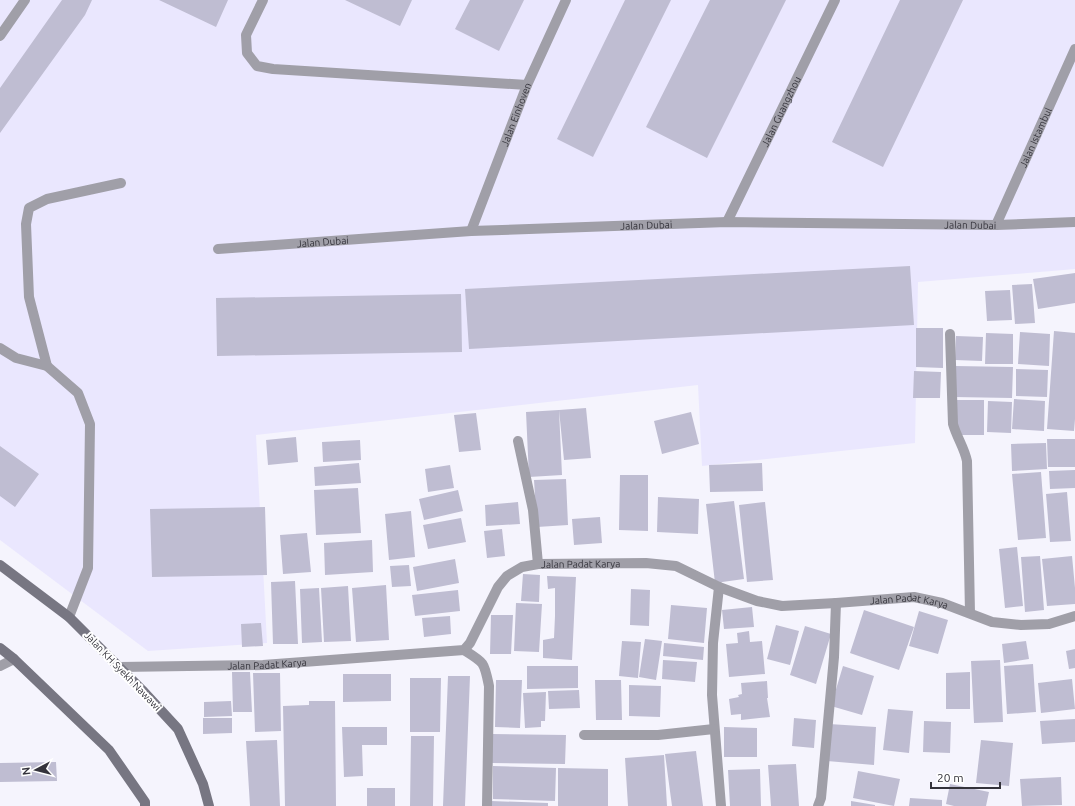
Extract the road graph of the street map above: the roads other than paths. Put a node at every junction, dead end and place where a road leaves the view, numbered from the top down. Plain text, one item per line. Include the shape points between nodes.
1 (25, 0) edge
2 (262, 0) edge
3 (566, 0) edge
4 (835, 0) edge
5 (0, 36) edge
6 (1075, 49) edge
7 (527, 85) junction
8 (121, 183) dead end
9 (727, 222) junction
10 (1075, 222) edge
11 (996, 225) junction
12 (470, 231) junction
13 (218, 249) dead end
14 (950, 334) dead end
15 (0, 348) edge
16 (47, 366) junction
17 (518, 441) dead end
18 (538, 564) junction
19 (0, 566) edge
20 (719, 587) junction
21 (836, 603) junction
22 (970, 613) junction
23 (1075, 616) edge
24 (69, 617) junction
25 (0, 648) edge
26 (464, 650) junction
27 (14, 659) junction
28 (0, 666) edge
29 (120, 667) junction
30 (714, 729) junction
31 (584, 735) dead end
32 (143, 805) edge
33 (209, 806) edge
34 (487, 806) edge
35 (721, 806) edge
36 (818, 806) edge

1 - 5 street
2 - 7 street via 246,35 247,53 257,66 273,70
3 - 7 street, Jalan Einhoven
4 - 9 street, Jalan Guangzhou
6 - 11 street, Jalan Istambul
7 - 12 street, Jalan Einhoven
8 - 16 street via 47,199 29,208 26,224 29,297
9 - 11 street, Jalan Dubai
9 - 12 street, Jalan Dubai
10 - 11 street, Jalan Dubai
12 - 13 street, Jalan Dubai
14 - 22 street via 953,424 967,460
15 - 16 street via 16,358
16 - 24 street via 78,394 90,424 88,568
17 - 18 street via 533,510
18 - 20 street, Jalan Padat Karya via 676,566
18 - 26 street, Jalan Padat Karya via 522,567 507,576 498,587
19 - 24 main road, Jalan KH Syekh Nawawi
20 - 21 street, Jalan Padat Karya via 757,601 782,606
20 - 30 street via 713,643
21 - 22 street, Jalan Padat Karya via 914,597
21 - 36 street via 834,657
22 - 23 street, Jalan Padat Karya via 992,622 1021,625 1049,624
24 - 29 main road, Jalan KH Syekh Nawawi
25 - 27 main road
26 - 29 street, Jalan Padat Karya via 263,665
26 - 34 street via 480,660 485,667 489,686
27 - 28 street
27 - 32 main road via 110,750
29 - 33 main road, Jalan KH Syekh Nawawi via 178,729 203,784
30 - 31 street via 658,735
30 - 35 street

